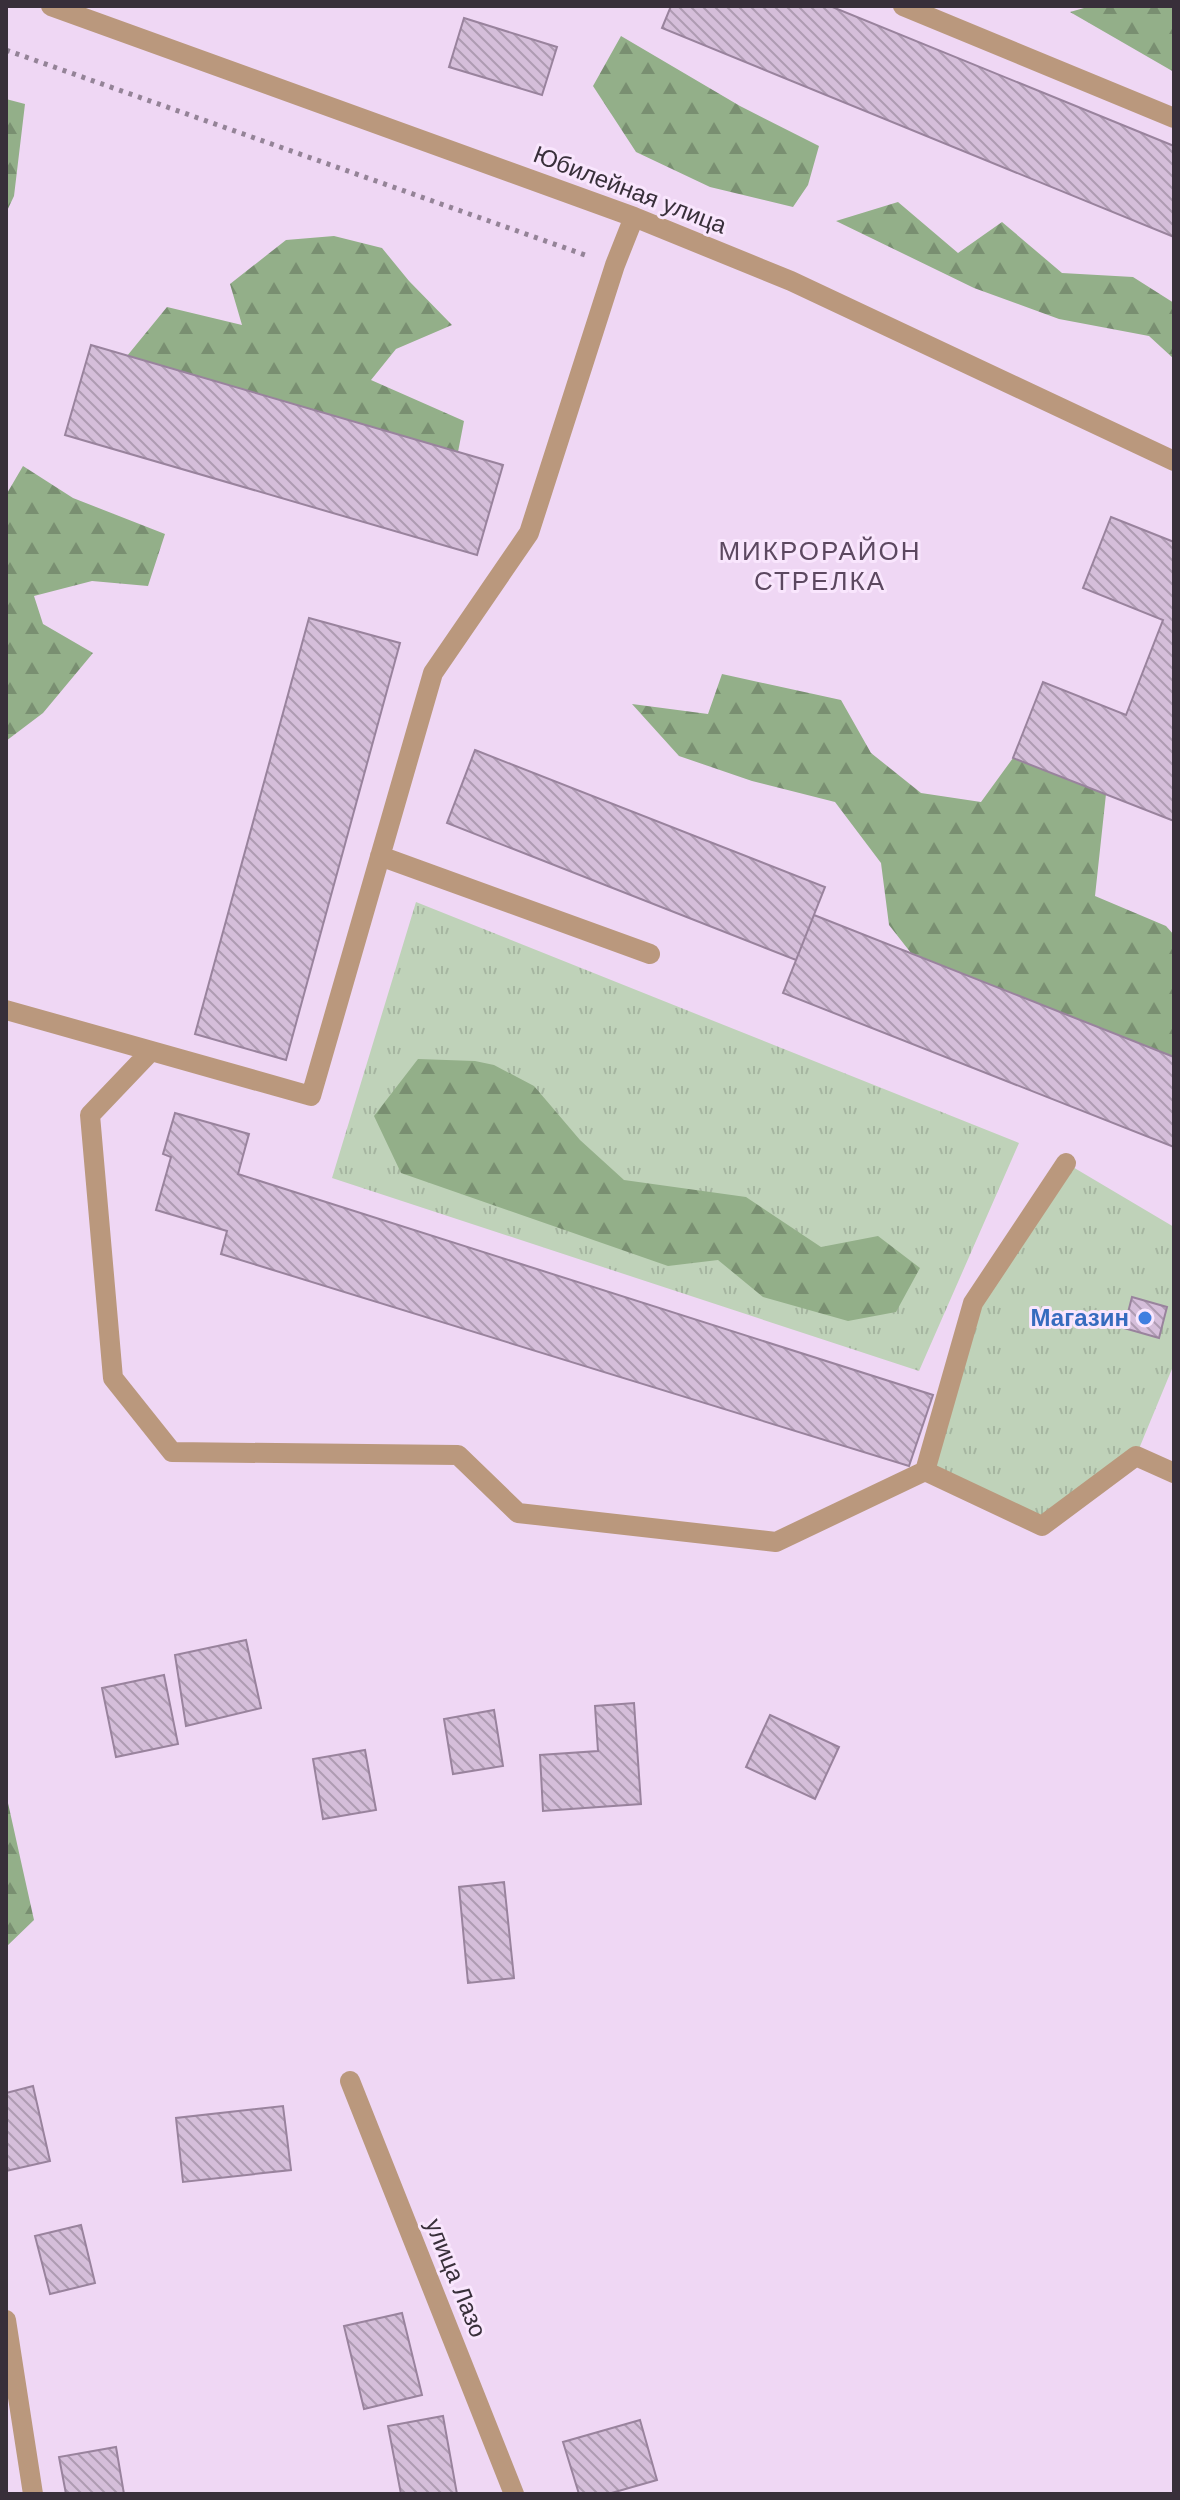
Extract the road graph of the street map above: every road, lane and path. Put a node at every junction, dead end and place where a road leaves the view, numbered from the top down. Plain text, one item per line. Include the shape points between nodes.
1 (51, 6) edge
2 (903, 6) edge
3 (6, 50) edge
4 (1174, 118) edge
5 (634, 217) junction
6 (615, 265) junction
7 (1174, 461) edge
8 (380, 856) junction
9 (650, 954) dead end
10 (6, 1010) edge
11 (151, 1051) junction
12 (1066, 1163) dead end
13 (925, 1471) junction
14 (1174, 1473) edge
15 (350, 2081) dead end
16 (6, 2320) edge
17 (33, 2494) edge
18 (514, 2494) edge

1 - 5 street, Юбилейная улица
2 - 4 street
3 - 6 path
5 - 6 street
5 - 7 street, Юбилейная улица via 791,281
6 - 8 street via 529,533 433,673
8 - 9 street
8 - 11 street via 311,1096
10 - 11 street
11 - 13 street via 90,1115 113,1378 172,1452 458,1455 518,1513 776,1542
12 - 13 street via 973,1303
13 - 14 street via 1042,1526 1136,1456
15 - 18 street, улица Лазо
16 - 17 street

